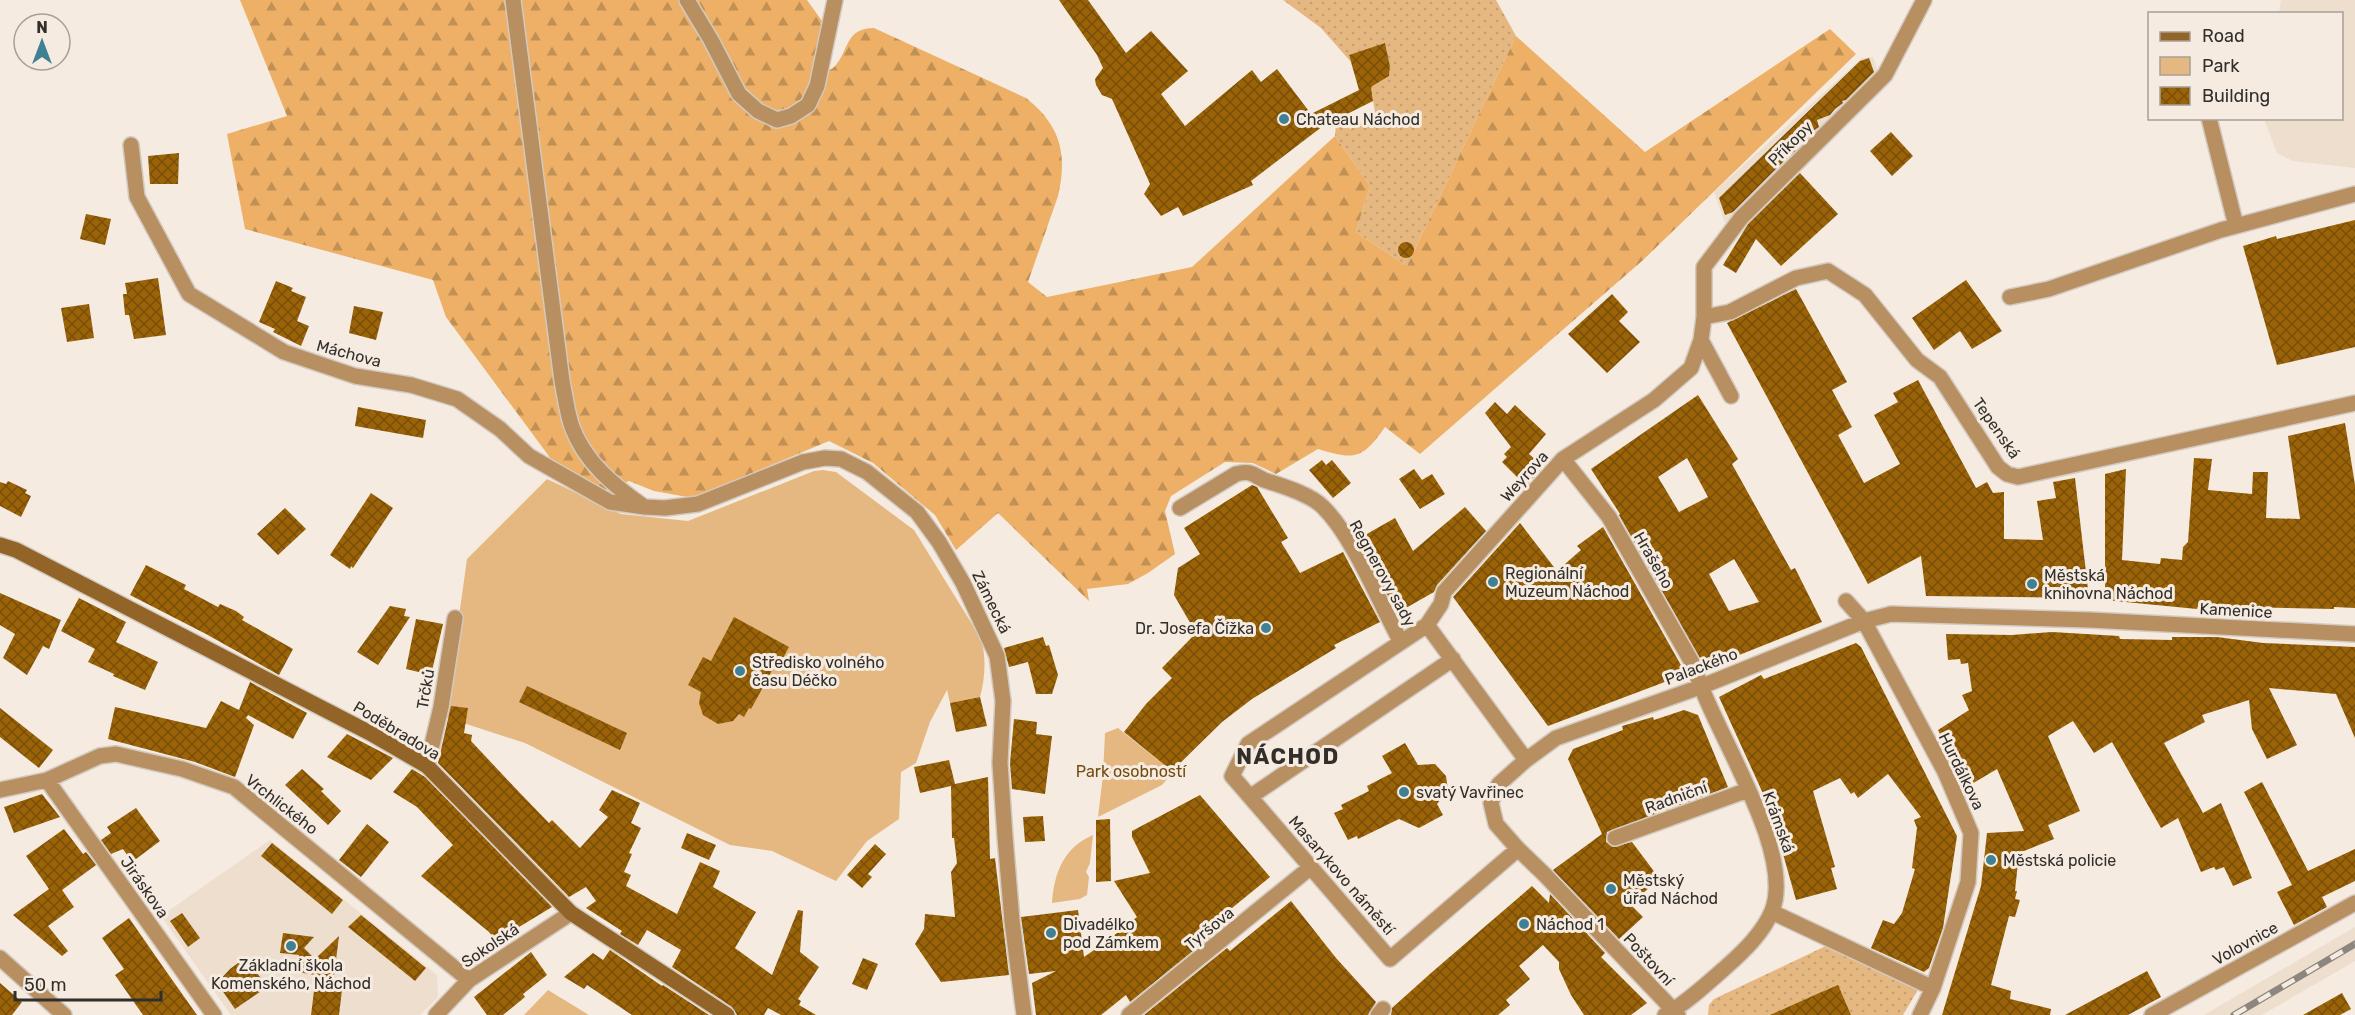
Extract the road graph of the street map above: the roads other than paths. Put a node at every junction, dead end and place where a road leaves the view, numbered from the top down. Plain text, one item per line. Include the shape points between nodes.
1 (513, 0) edge
2 (687, 0) edge
3 (835, 0) edge
4 (1924, 0) edge
5 (2210, 120) edge
6 (131, 145) dead end
7 (2355, 194) edge
8 (2236, 226) junction
9 (2010, 297) dead end
10 (1704, 318) junction
11 (1701, 340) junction
12 (1731, 396) dead end
13 (2355, 403) edge
14 (1563, 459) junction
15 (645, 507) junction
16 (1180, 508) dead end
17 (0, 545) edge
18 (1846, 601) dead end
19 (455, 618) dead end
20 (1864, 621) junction
21 (1427, 625) junction
22 (2355, 634) edge
23 (1401, 642) junction
24 (1453, 659) junction
25 (1700, 687) junction
26 (1526, 760) junction
27 (427, 766) junction
28 (47, 780) junction
29 (0, 790) edge
30 (1748, 790) junction
31 (1250, 797) junction
32 (1615, 838) dead end
33 (1518, 849) junction
34 (1311, 867) junction
35 (2355, 903) edge
36 (1772, 912) junction
37 (571, 913) junction
38 (0, 958) edge
39 (469, 980) junction
40 (1933, 988) junction
41 (1672, 1014) edge
42 (64, 1015) edge
43 (214, 1015) edge
44 (436, 1015) edge
45 (727, 1015) edge
46 (1024, 1015) edge
47 (1129, 1015) edge
48 (1920, 1015) edge
49 (2152, 1015) edge

1 - 15 street via 562,381 572,426 585,453 610,482
2 - 3 street via 739,94 758,111 777,120 808,105 817,86
4 - 10 street, Příkopy via 1885,75 1741,218 1704,267
5 - 8 street
6 - 15 street, Máchova via 137,197 189,294 284,352 355,376 411,385 457,399 500,429 529,456 563,476 610,502
7 - 8 street
8 - 9 street via 2049,289
10 - 11 street, Weyrova
10 - 13 street, Tepenská via 1730,312 1796,278 1828,271 1865,295 1917,360 1940,377 1998,467 2018,477
11 - 12 street
11 - 14 street, Weyrova via 1691,368 1654,400
14 - 21 street, Weyrova via 1444,592
14 - 25 street, Hrašeho via 1609,517 1694,666
15 - 46 street, Zámecká via 698,504 803,462 825,458 841,459 867,472 917,512 963,583 997,656 1003,701 1000,763 1005,837
16 - 23 street, Regnerovy sady via 1245,472 1322,506 1347,538
17 - 27 street, Poděbradova via 158,622
18 - 20 street, Hurdálkova
19 - 27 street, Trčků
20 - 22 street, Kamenice via 1891,614
20 - 25 street, Palackého
20 - 40 street, Hurdálkova via 1945,772 1971,833 1968,882
21 - 23 street, Masarykovo náměstí
21 - 24 street
23 - 31 street, Masarykovo náměstí via 1248,744 1232,776
24 - 26 street
24 - 31 street
25 - 26 street, Palackého via 1572,731
25 - 30 street, Krámská
26 - 33 street via 1499,784 1491,803 1496,824
27 - 37 street, Poděbradova
28 - 29 street, Vrchlického
28 - 39 street, Vrchlického via 100,756 116,754 182,769 234,787
28 - 43 street, Jiráskova
30 - 32 street, Radniční
30 - 36 street, Krámská via 1776,866
31 - 34 street, Masarykovo náměstí
33 - 34 street, Masarykovo náměstí via 1390,959
33 - 41 street, Poštovní
34 - 47 street, Tyršova
35 - 49 street, Volovnice
36 - 40 street
36 - 41 street, Krámská via 1742,952
37 - 39 street, Sokolská
37 - 45 street, Poděbradova
38 - 42 street
39 - 44 street, Sokolská
40 - 48 street, Hurdálkova

